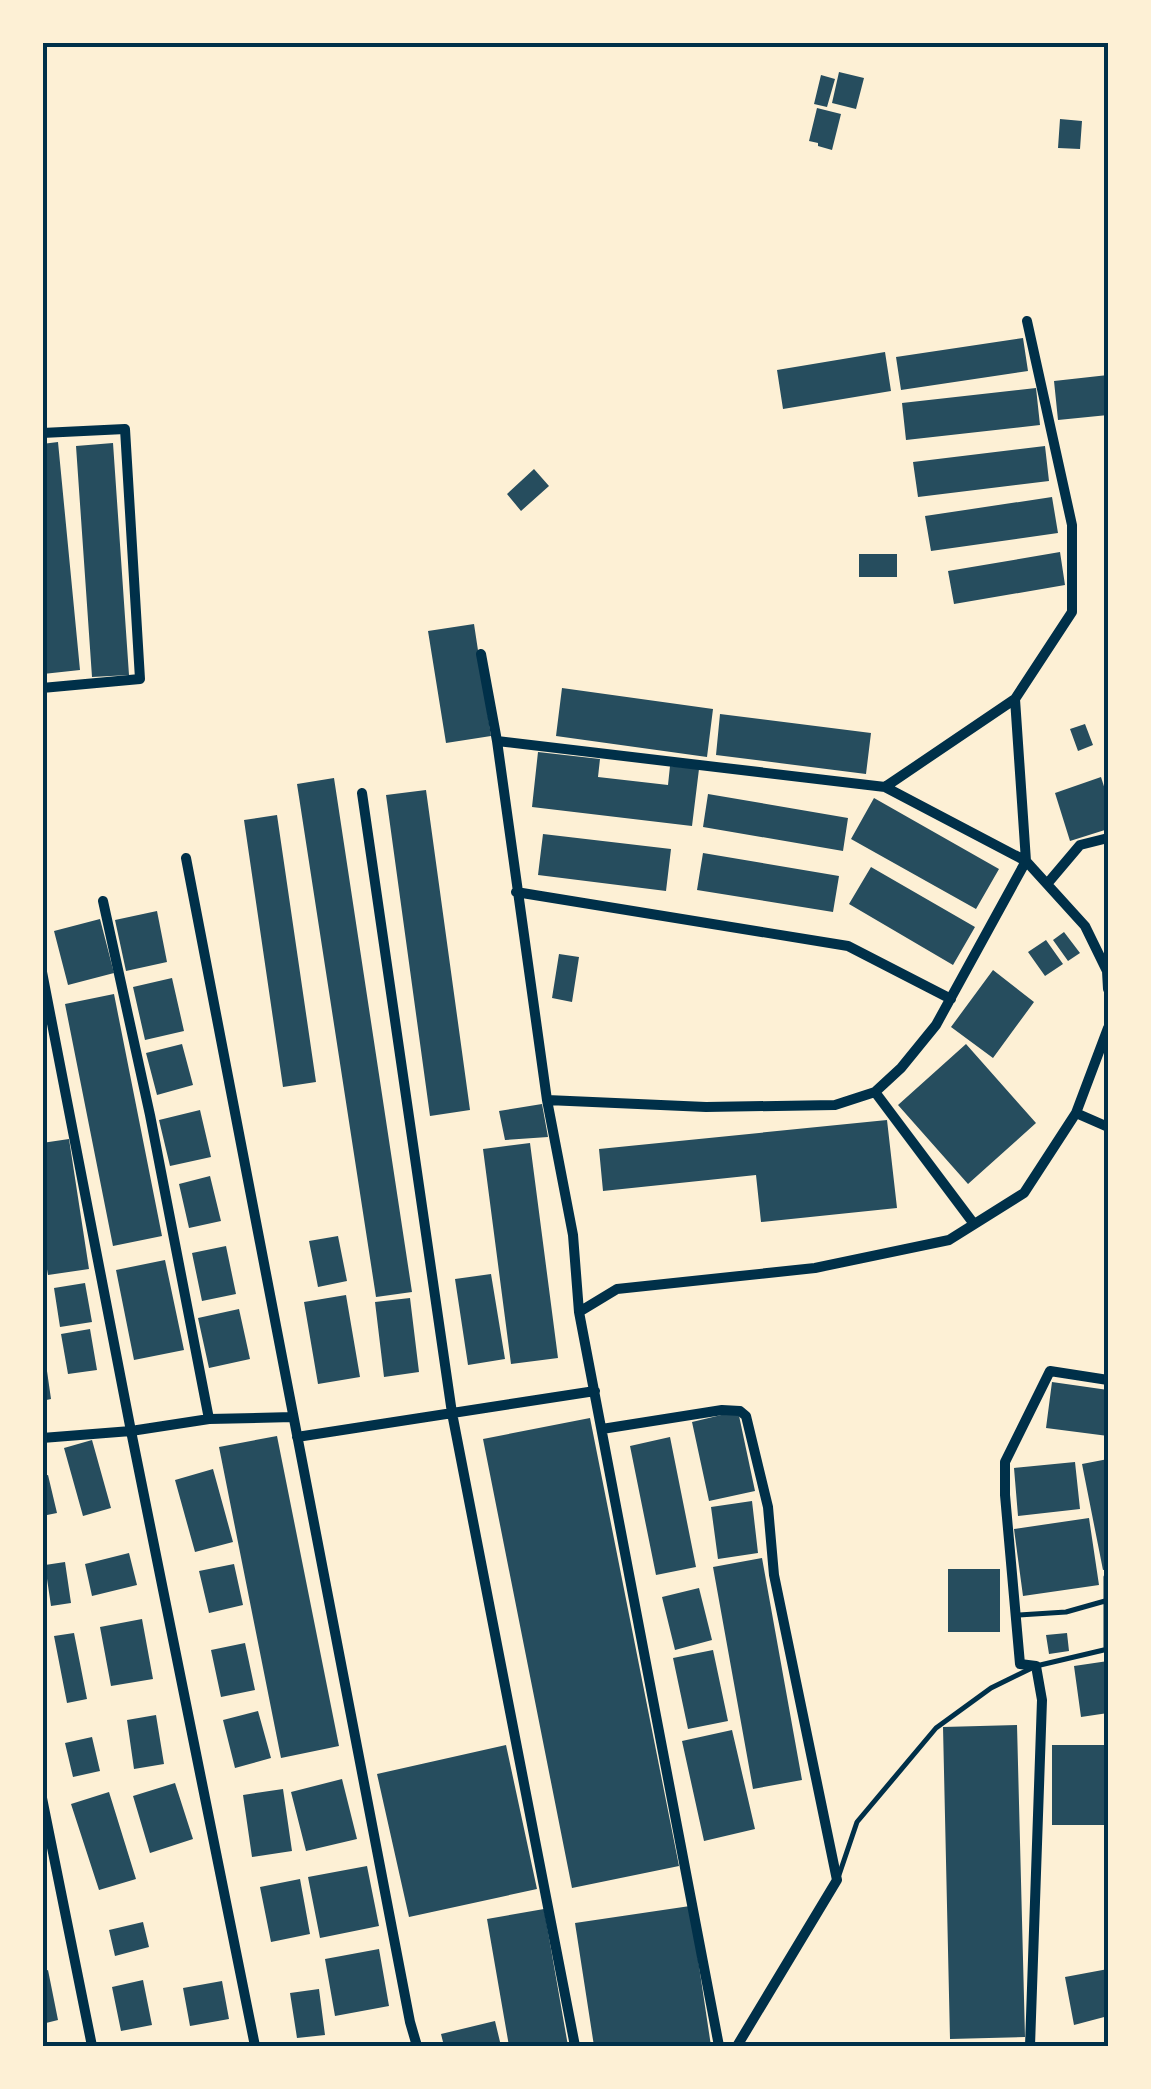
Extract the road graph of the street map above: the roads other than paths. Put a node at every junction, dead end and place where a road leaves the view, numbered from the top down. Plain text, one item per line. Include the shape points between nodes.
1 (1027, 321) dead end
2 (42, 433) edge
3 (482, 654) dead end
4 (42, 688) edge
5 (1014, 699) junction
6 (496, 741) junction
7 (885, 786) junction
8 (362, 793) dead end
9 (1108, 838) edge
10 (186, 858) dead end
11 (1026, 861) junction
12 (1047, 884) junction
13 (516, 892) junction
14 (104, 901) dead end
15 (42, 972) edge
16 (1108, 989) edge
17 (950, 998) junction
18 (1108, 1028) edge
19 (875, 1092) junction
20 (547, 1100) junction
21 (1076, 1113) junction
22 (1108, 1127) edge
23 (974, 1224) junction
24 (580, 1312) junction
25 (1108, 1380) edge
26 (595, 1391) junction
27 (452, 1413) junction
28 (293, 1418) junction
29 (209, 1419) junction
30 (602, 1429) junction
31 (130, 1430) junction
32 (297, 1436) junction
33 (42, 1438) edge
34 (1106, 1577) dead end
35 (1105, 1601) junction
36 (1016, 1616) junction
37 (1108, 1649) edge
38 (1036, 1666) junction
39 (42, 1798) edge
40 (837, 1880) junction
41 (92, 2046) edge
42 (255, 2046) edge
43 (417, 2046) edge
44 (575, 2046) edge
45 (719, 2046) edge
46 (736, 2046) edge
47 (1030, 2046) edge

1 - 5 street via 1072,525 1072,612
2 - 4 street via 125,429 140,679
3 - 6 street
5 - 7 street
5 - 11 street
6 - 7 street
6 - 13 street
7 - 11 street
8 - 27 street
9 - 12 street via 1080,846
10 - 28 street
11 - 12 street
11 - 17 street
12 - 16 street via 1086,926
13 - 17 street via 848,946
13 - 20 street
14 - 29 street
15 - 31 street
17 - 19 street via 936,1025
18 - 21 street
19 - 20 street via 836,1105
19 - 23 street
20 - 24 street via 574,1235
21 - 22 street
21 - 23 street via 1024,1193
23 - 24 street via 949,1240 816,1268 616,1289
24 - 26 street
25 - 36 street via 1050,1371 1005,1462
26 - 27 street
26 - 30 street
27 - 32 street
27 - 44 street
28 - 29 street
28 - 32 street
29 - 31 street
30 - 40 street via 722,1410 746,1416
30 - 45 street
31 - 33 street
31 - 42 street
32 - 43 street
34 - 35 lane
35 - 36 lane
35 - 37 lane
36 - 38 street via 1020,1664
37 - 38 lane
38 - 40 lane via 991,1688 936,1728 857,1822
38 - 47 street via 1042,1700
39 - 41 street
40 - 46 street

